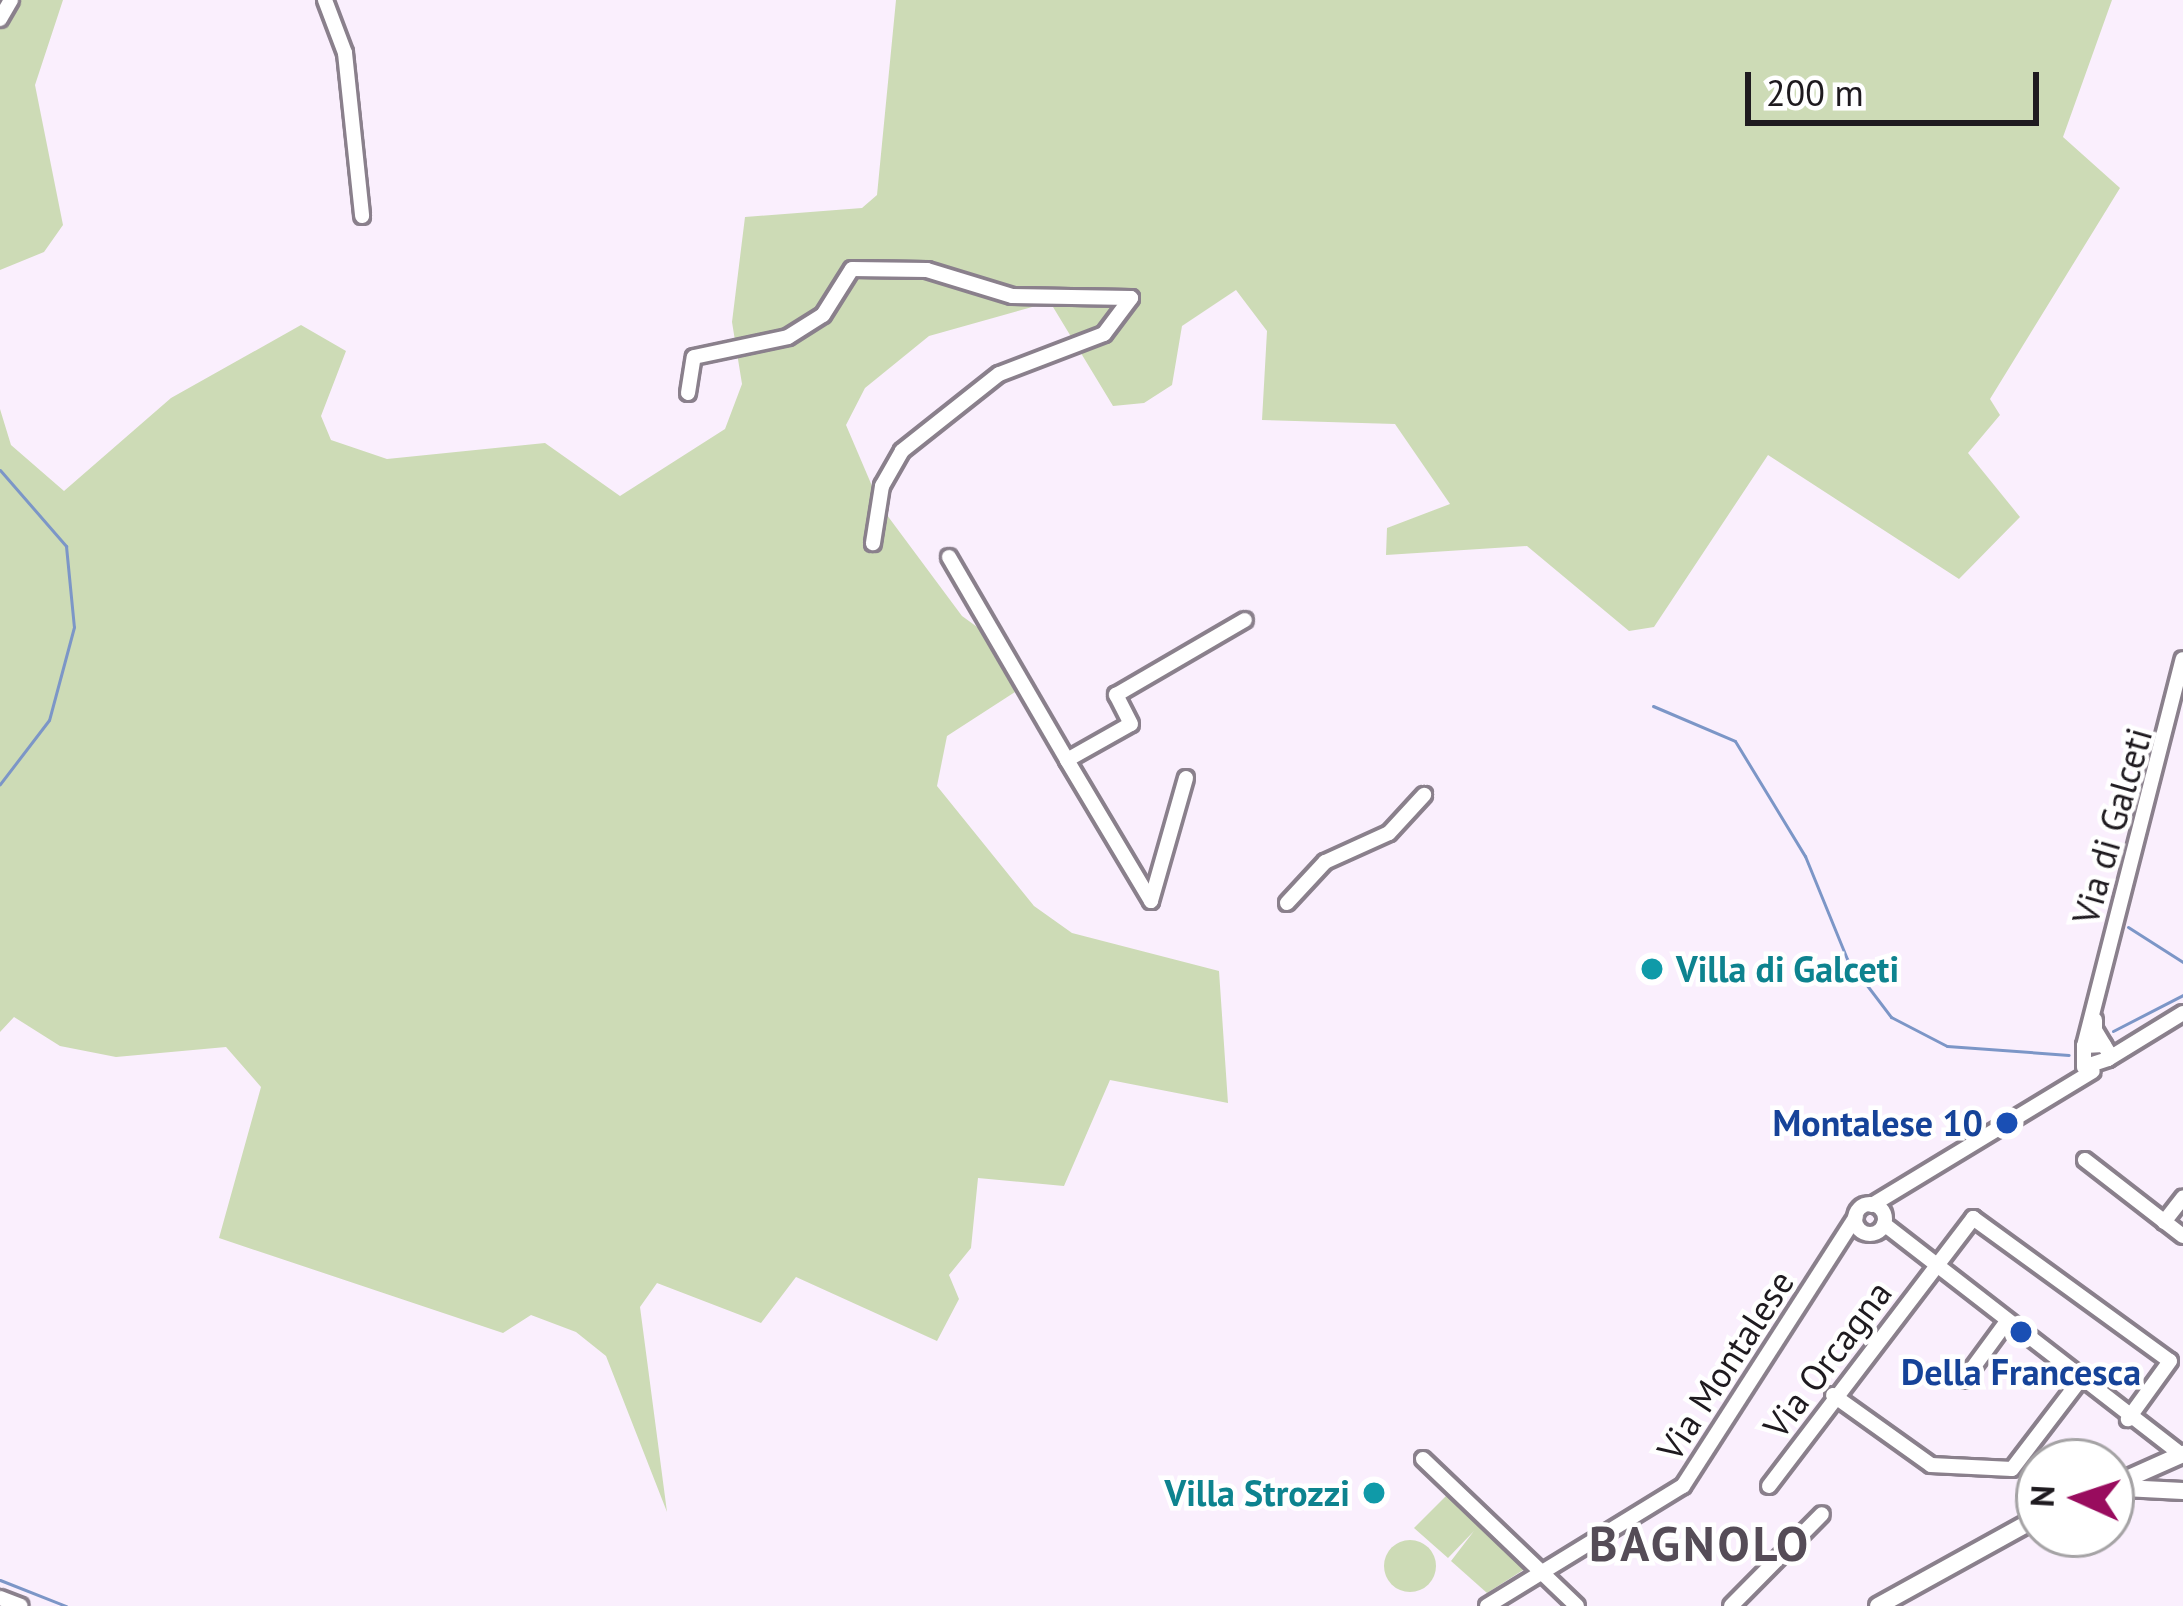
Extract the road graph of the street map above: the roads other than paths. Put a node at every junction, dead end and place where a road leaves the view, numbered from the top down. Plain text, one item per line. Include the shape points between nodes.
1 (11, 0) edge
2 (325, 0) edge
3 (0, 19) edge
4 (362, 216) dead end
5 (688, 393) dead end
6 (873, 543) dead end
7 (949, 557) dead end
8 (1245, 620) dead end
9 (2183, 659) edge
10 (1067, 760) junction
11 (1186, 778) dead end
12 (1424, 795) dead end
13 (1287, 903) dead end
14 (2095, 1010) junction
15 (2183, 1013) edge
16 (2105, 1050) junction
17 (2082, 1051) junction
18 (2093, 1071) junction
19 (2064, 1086) junction
20 (2085, 1160) dead end
21 (2183, 1198) edge
22 (1880, 1214) junction
23 (1856, 1217) junction
24 (2164, 1222) junction
25 (1865, 1233) junction
26 (2183, 1237) edge
27 (1825, 1265) junction
28 (1933, 1268) junction
29 (2006, 1324) junction
30 (2176, 1365) edge
31 (1964, 1380) dead end
32 (2080, 1380) junction
33 (1833, 1395) junction
34 (2128, 1418) junction
35 (2182, 1454) edge
36 (1423, 1459) dead end
37 (2135, 1477) edge
38 (1769, 1486) dead end
39 (2135, 1489) edge
40 (2183, 1491) edge
41 (1822, 1514) dead end
42 (2015, 1530) edge
43 (1547, 1577) junction
44 (0, 1598) edge
45 (22, 1606) edge
46 (1487, 1606) edge
47 (1577, 1606) edge
48 (1732, 1606) edge
49 (1878, 1606) edge

1 - 3 street
2 - 4 street via 345,52
5 - 6 street via 694,357 788,337 823,315 852,269 927,270 1012,296 1131,298 1104,334 999,374 902,452 882,486
7 - 10 street
8 - 10 street via 1115,695 1131,724
9 - 14 street, Via di Galceti
10 - 11 street via 1151,901
12 - 13 street via 1389,833 1325,862
14 - 16 street, Via di Galceti
14 - 17 street, Via di Galceti
15 - 16 street via 2128,1048
16 - 17 street
16 - 18 street, Via Montalese
17 - 18 street
17 - 19 street
18 - 19 street, Via Montalese
19 - 22 street, Via Montalese via 1897,1187
20 - 24 street
21 - 24 street
22 - 23 street, Via Montalese
22 - 25 street, Via Montalese
22 - 28 street
23 - 25 street
23 - 27 street, Via Montalese
24 - 26 street
25 - 27 street, Via Montalese
27 - 43 street, Via Montalese via 1683,1486
28 - 29 street
28 - 30 street, Via Orcagna via 1973,1218
28 - 33 street, Via Orcagna
29 - 31 street
29 - 32 street
30 - 34 street
32 - 33 street via 2012,1469 1931,1465
32 - 34 street
33 - 38 street, Via Orcagna
34 - 35 street
35 - 37 main road
36 - 43 street
39 - 40 main road
41 - 48 street
42 - 49 main road
43 - 46 street, Via Montalese
43 - 47 street
44 - 45 street

